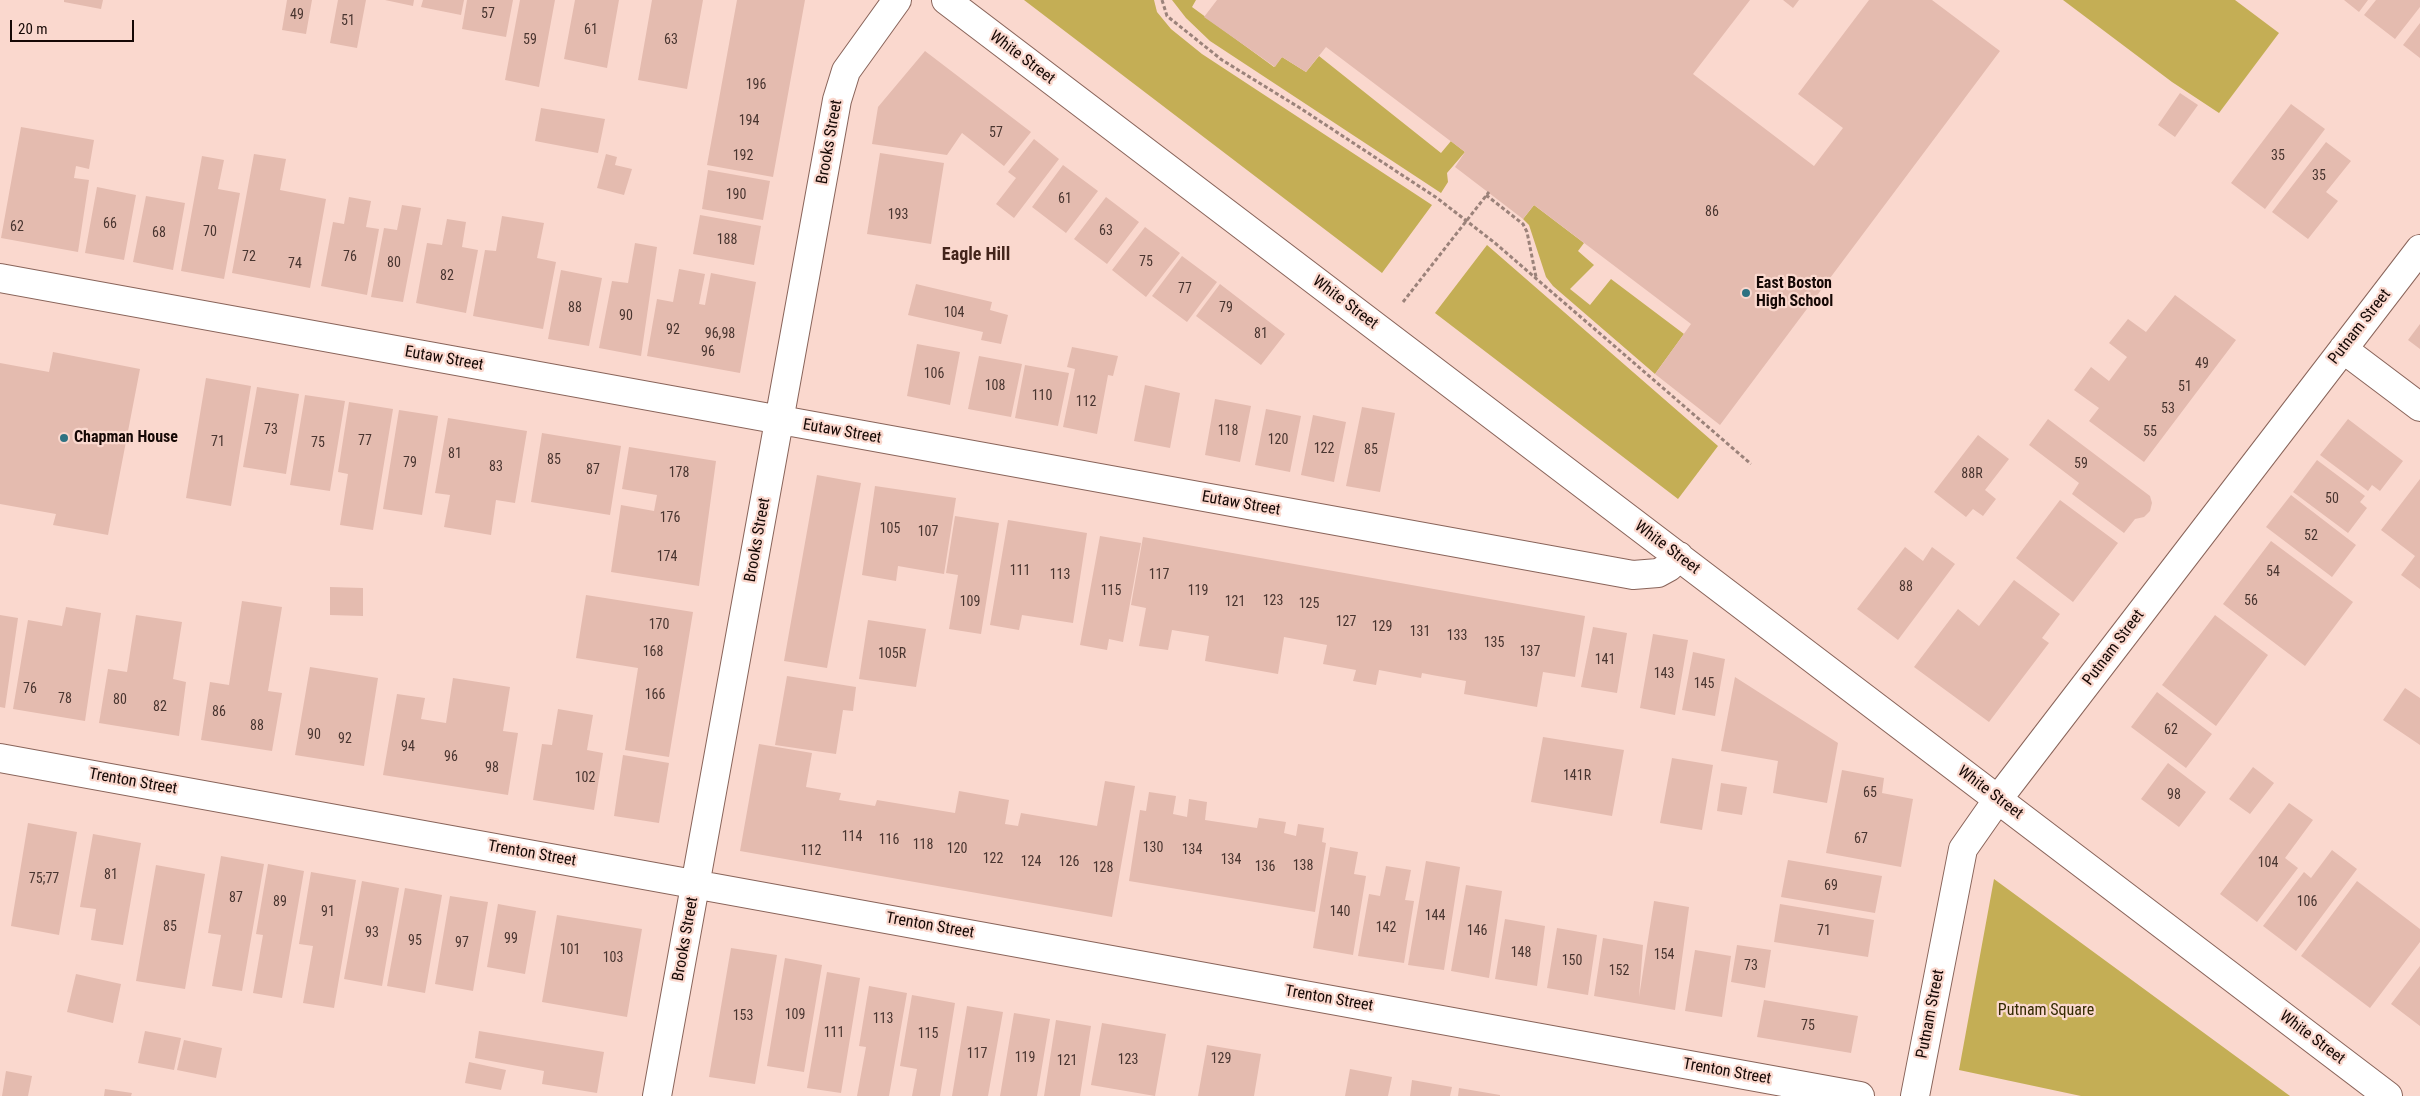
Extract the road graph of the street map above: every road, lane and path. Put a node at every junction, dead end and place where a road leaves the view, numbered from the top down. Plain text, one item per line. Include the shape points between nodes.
1 (897, 0) edge
2 (946, 0) edge
3 (1162, 0) edge
4 (1466, 220) junction
5 (2420, 249) edge
6 (0, 278) edge
7 (1536, 278) junction
8 (1404, 301) dead end
9 (2343, 349) junction
10 (2420, 407) edge
11 (779, 420) junction
12 (1751, 464) dead end
13 (1679, 556) junction
14 (0, 758) edge
15 (1998, 799) junction
16 (696, 883) junction
17 (657, 1096) edge
18 (1860, 1096) edge
19 (1915, 1096) edge
20 (2388, 1096) edge

1 - 11 street, Brooks Street via 855,56 840,85
2 - 13 street, White Street
3 - 4 path via 1168,16 1222,60 1300,108
4 - 7 path
4 - 7 path via 1487,194 1523,224
4 - 8 path
5 - 9 street, Putnam Street
6 - 11 street, Eutaw Street
7 - 12 path
9 - 10 street
9 - 15 street, Putnam Street
11 - 13 street, Eutaw Street via 1633,575 1658,573
11 - 16 street, Brooks Street
13 - 15 street, White Street
14 - 16 street, Trenton Street
15 - 19 street, Putnam Street via 1962,849
15 - 20 street, White Street
16 - 17 street, Brooks Street
16 - 18 street, Trenton Street

